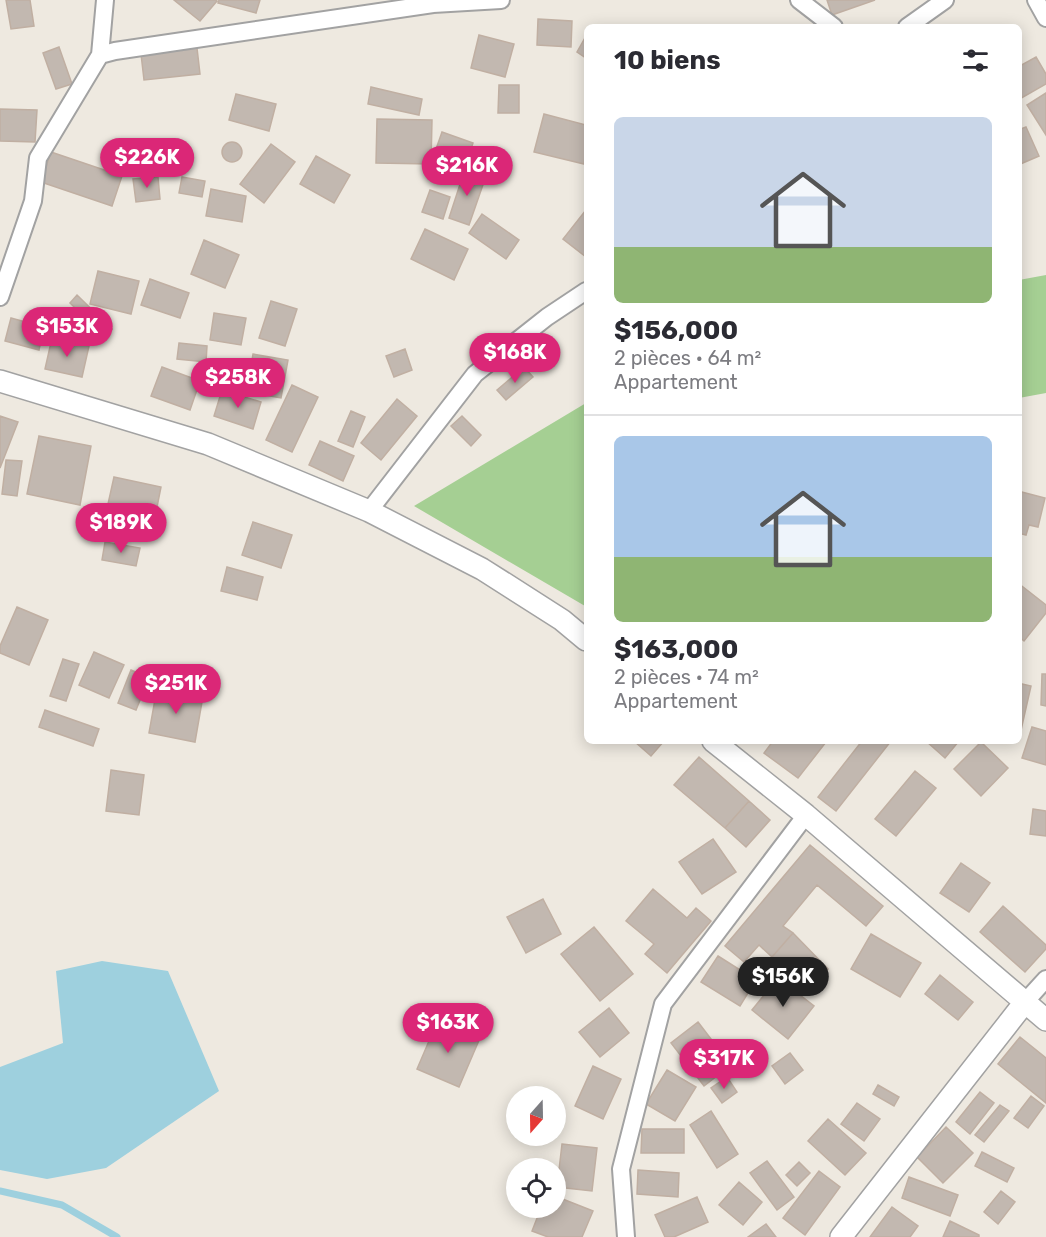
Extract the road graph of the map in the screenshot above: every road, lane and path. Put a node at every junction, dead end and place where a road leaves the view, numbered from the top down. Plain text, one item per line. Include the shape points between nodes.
1 (105, 0) edge
2 (501, 0) edge
3 (799, 0) edge
4 (945, 0) edge
5 (1036, 0) edge
6 (1046, 18) edge
7 (830, 24) edge
8 (911, 24) edge
9 (100, 55) junction
10 (584, 292) edge
11 (0, 297) edge
12 (0, 381) edge
13 (369, 511) junction
14 (584, 638) edge
15 (717, 744) edge
16 (806, 815) junction
17 (1046, 979) edge
18 (1025, 1002) junction
19 (1046, 1020) edge
20 (626, 1237) edge
21 (841, 1237) edge

1 - 9 street
2 - 9 street via 434,4
3 - 7 street
4 - 8 street
5 - 6 street
9 - 11 street via 38,158 33,201
10 - 13 street via 475,374
12 - 13 street via 208,444
13 - 14 street via 482,569
15 - 16 street
16 - 18 street
16 - 20 street via 663,1004 621,1169
17 - 18 street
18 - 19 street
18 - 21 street

